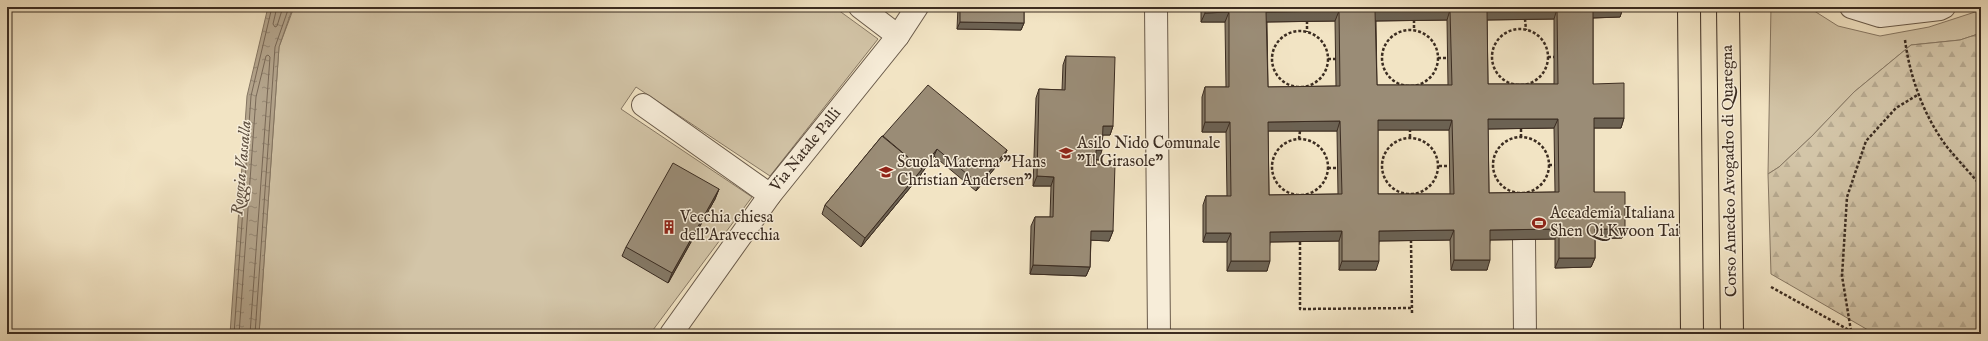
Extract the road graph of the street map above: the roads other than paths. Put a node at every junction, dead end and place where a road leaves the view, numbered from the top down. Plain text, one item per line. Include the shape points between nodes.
1 (860, 7) edge
2 (917, 7) edge
3 (1156, 7) edge
4 (1689, 7) edge
5 (1728, 7) edge
6 (1851, 7) edge
7 (1944, 7) edge
8 (898, 36) junction
9 (643, 105) dead end
10 (770, 195) junction
11 (1524, 239) edge
12 (670, 334) edge
13 (1159, 334) edge
14 (1525, 334) edge
15 (1692, 334) edge
16 (1732, 334) edge

1 - 8 street
2 - 8 street, Via Natale Palli
3 - 13 street
4 - 15 main road
5 - 16 main road, Corso Amedeo Avogadro di Quaregna
6 - 7 street via 1880,16 1940,10
8 - 10 street, Via Natale Palli
9 - 10 street
10 - 12 street, Via Natale Palli
11 - 14 street

